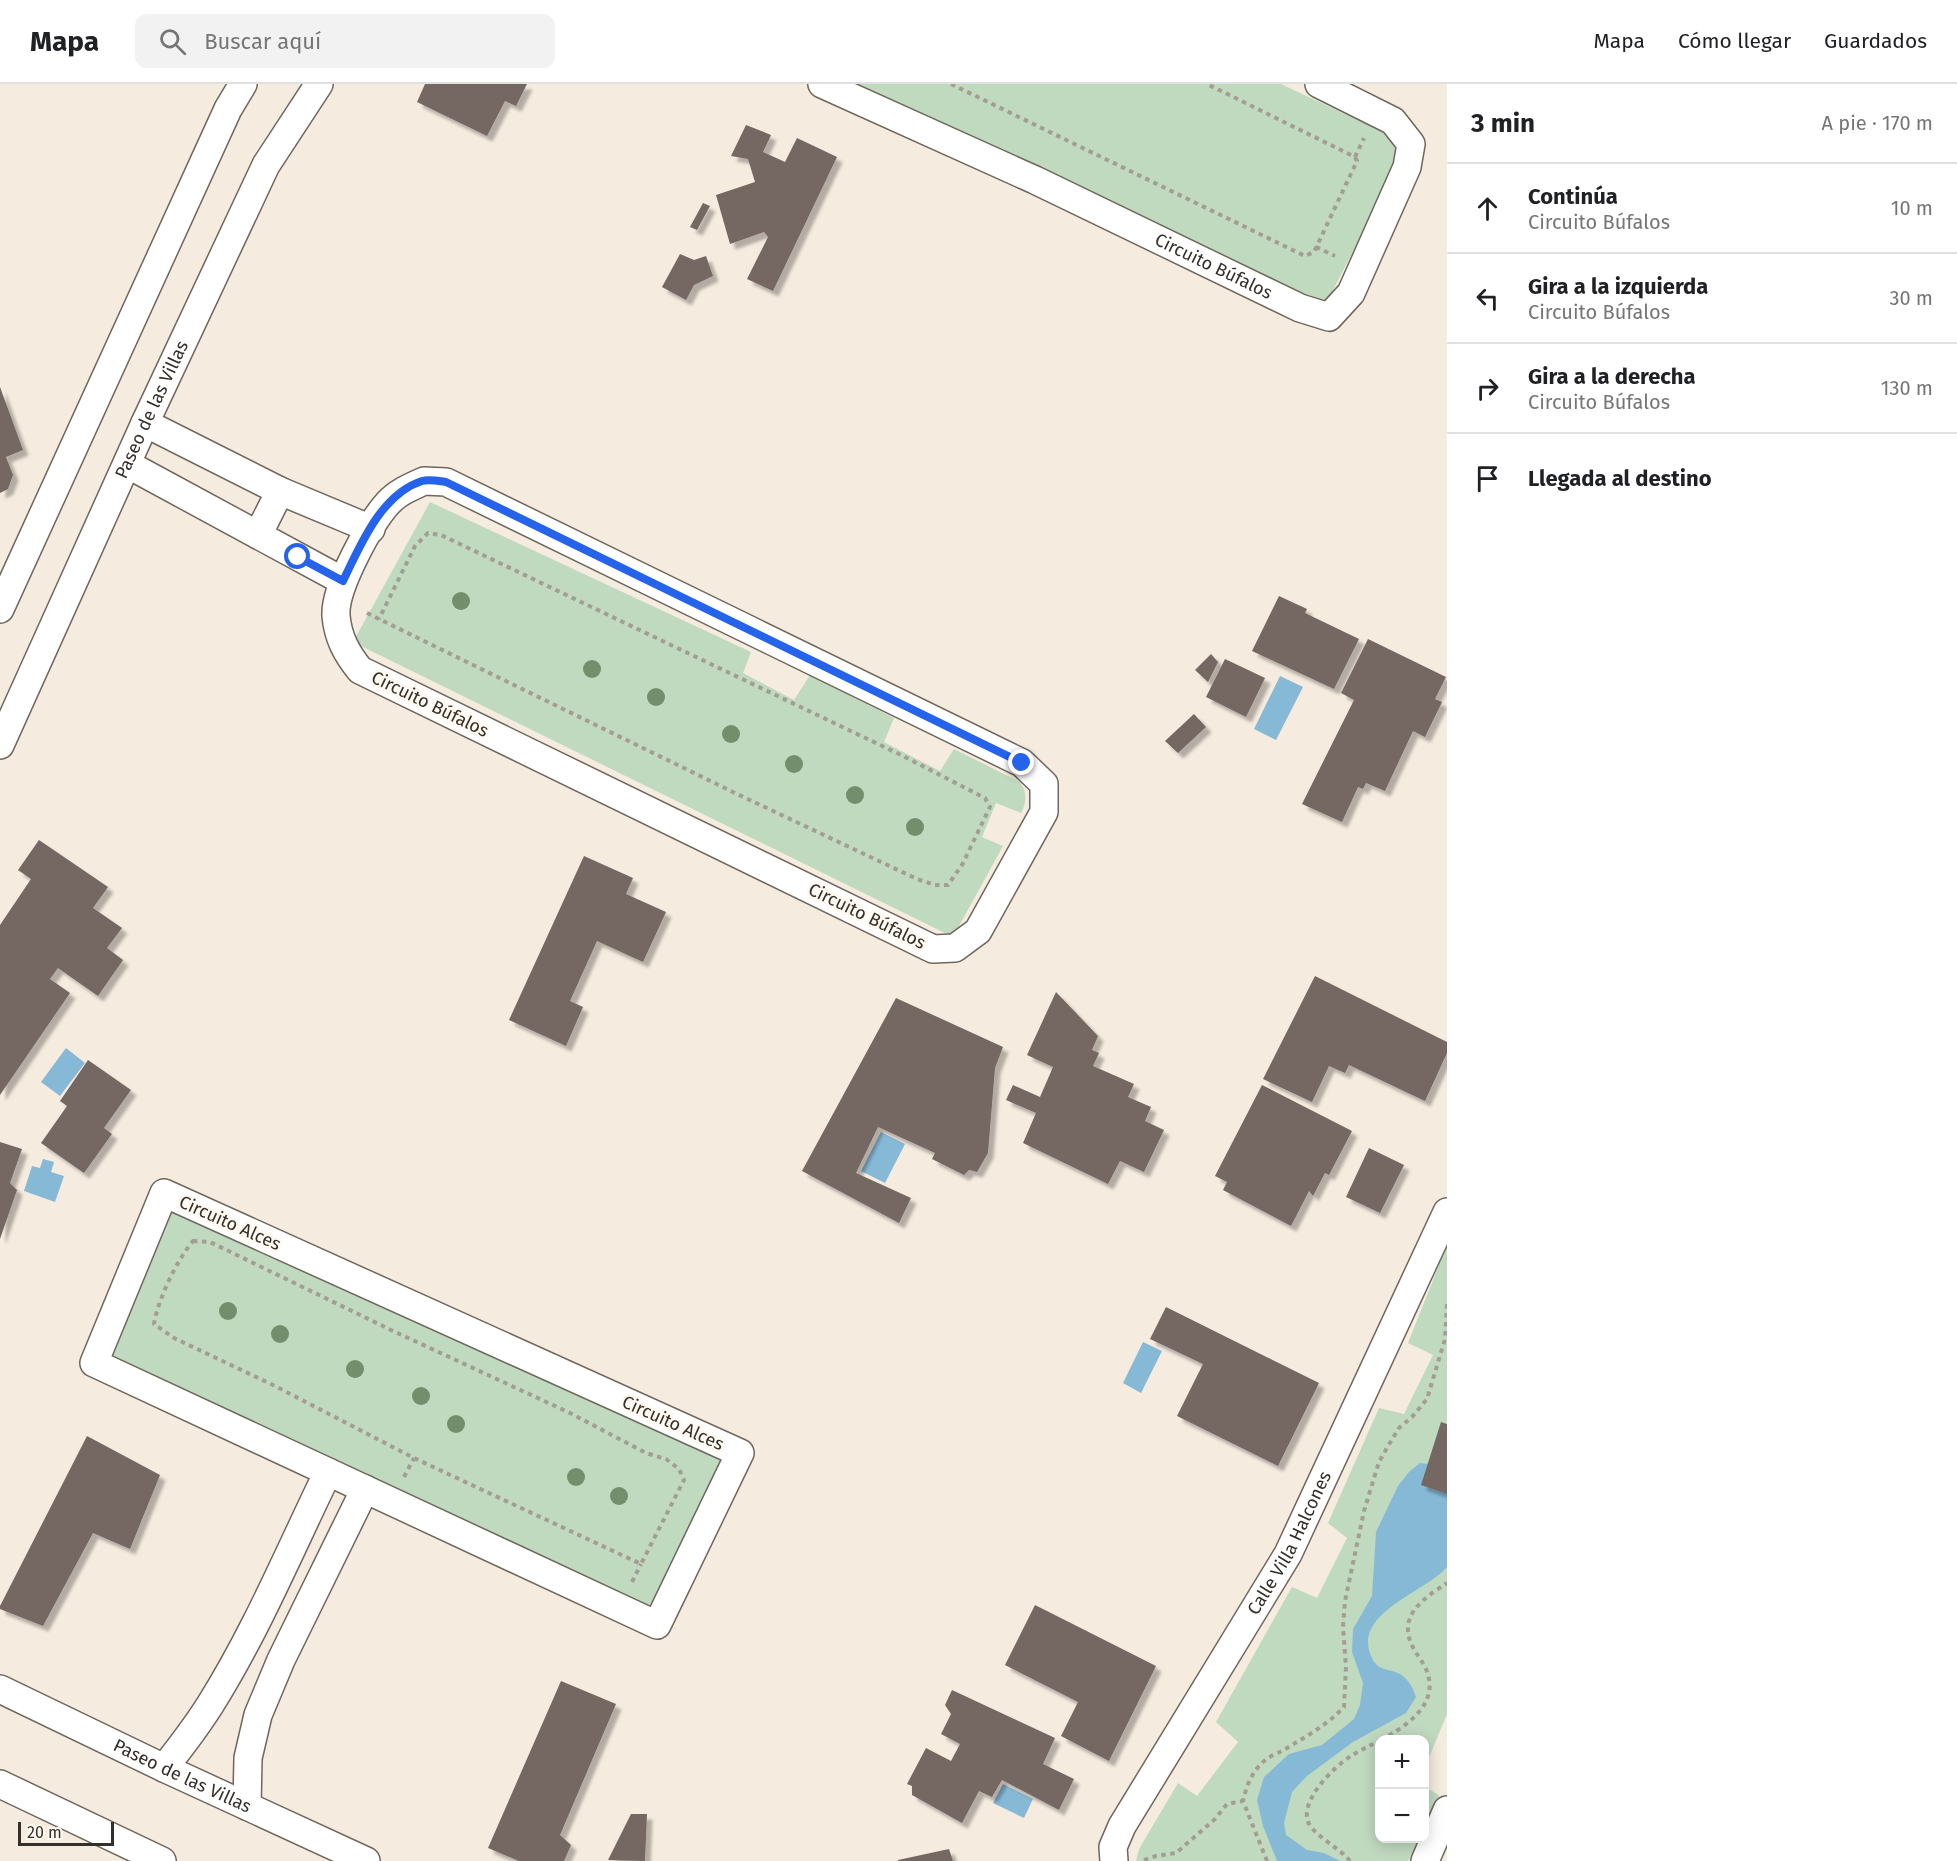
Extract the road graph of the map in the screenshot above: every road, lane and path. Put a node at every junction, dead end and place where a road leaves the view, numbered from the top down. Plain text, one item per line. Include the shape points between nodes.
1 (243, 84) edge
2 (319, 84) edge
3 (822, 84) edge
4 (951, 84) edge
5 (1207, 84) edge
6 (1319, 84) edge
7 (1316, 247) junction
8 (1344, 260) dead end
9 (144, 423) junction
10 (127, 464) junction
11 (280, 491) junction
12 (371, 529) junction
13 (258, 535) junction
14 (341, 590) junction
15 (0, 609) edge
16 (379, 619) junction
17 (0, 745) edge
18 (1447, 1212) edge
19 (1447, 1304) edge
20 (328, 1472) junction
21 (365, 1489) junction
22 (632, 1559) joint
23 (1447, 1583) edge
24 (245, 1644) junction
25 (281, 1660) junction
26 (0, 1689) edge
27 (1387, 1735) edge
28 (1375, 1743) edge
29 (164, 1768) junction
30 (0, 1784) edge
31 (1243, 1801) junction
32 (247, 1806) junction
33 (1447, 1809) edge
34 (122, 1852) edge
35 (1143, 1860) edge
36 (162, 1861) edge
37 (366, 1861) edge
38 (1114, 1861) edge
39 (1267, 1861) edge
40 (1350, 1861) edge
41 (1425, 1861) edge

1 - 15 street via 228,109
2 - 9 street, Paseo de las Villas via 266,165
3 - 6 street, Circuito Búfalos via 1035,180 1300,308 1329,316 1351,293 1407,167 1411,144 1393,121
4 - 7 path via 1305,256
5 - 7 path via 1358,161
7 - 8 path
9 - 10 street, Paseo de las Villas
9 - 11 street
10 - 13 street
10 - 17 street, Paseo de las Villas
11 - 12 street
11 - 13 street
12 - 14 street, Circuito Búfalos
12 - 14 street, Circuito Búfalos via 388,503 404,490 424,481 446,482 1022,763 1044,784 1044,812 978,931 955,948 933,949 360,670 341,640 336,613
13 - 14 street
14 - 16 path
16 - 16 path via 735,794 935,885 948,885 990,807 985,798 900,755 441,535 428,534 415,546
18 - 38 street, Calle Villa Halcones via 1288,1554 1122,1826 1113,1847
19 - 31 path via 1446,1339 1427,1400 1399,1428 1388,1446 1364,1511 1345,1600 1344,1707 1315,1732 1262,1762 1250,1779
20 - 21 street, Circuito Alces
20 - 21 street, Circuito Alces via 94,1363 164,1193 740,1453 657,1625
20 - 24 street
21 - 25 street
22 - 22 path via 414,1458 174,1338 154,1324 156,1310 184,1251 193,1241 210,1242 646,1453 666,1459 679,1469 684,1480 641,1564
23 - 27 path via 1427,1596 1408,1627 1413,1651 1430,1682 1430,1693 1417,1715
24 - 25 street
24 - 29 street via 191,1735
25 - 32 street via 258,1715 248,1758
26 - 29 street, Paseo de las Villas
28 - 40 path via 1339,1764 1308,1806 1306,1816 1311,1827
29 - 32 street, Paseo de las Villas
30 - 34 street
31 - 35 path via 1227,1804 1176,1853
31 - 39 path
32 - 37 street, Paseo de las Villas
33 - 41 street
34 - 36 street

